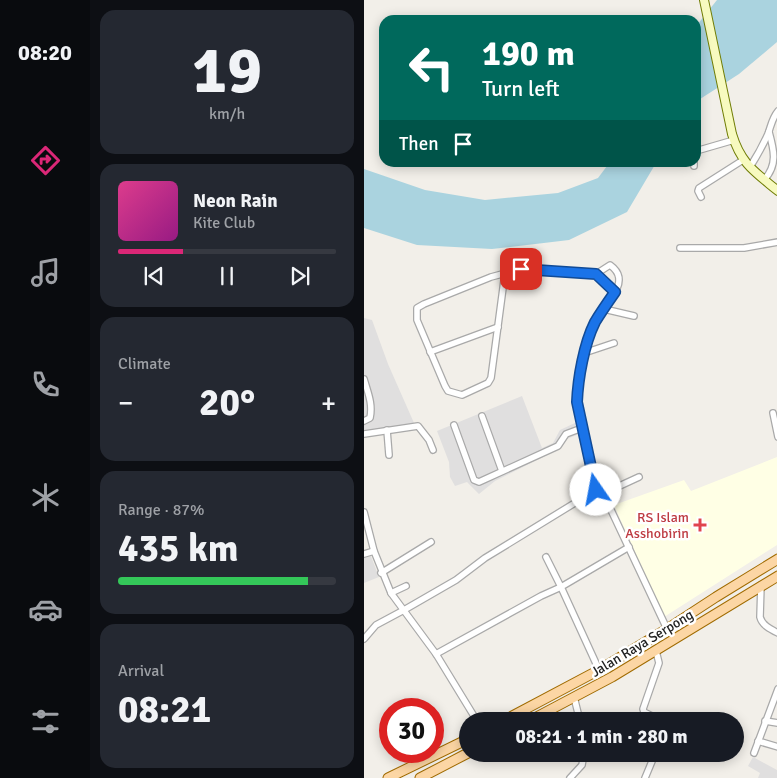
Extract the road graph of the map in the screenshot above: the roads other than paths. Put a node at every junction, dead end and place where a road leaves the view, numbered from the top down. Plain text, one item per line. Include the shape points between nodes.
1 (704, 0) edge
2 (777, 111) edge
3 (768, 132) junction
4 (733, 137) junction
5 (701, 149) edge
6 (743, 160) junction
7 (750, 167) junction
8 (764, 180) junction
9 (777, 192) edge
10 (701, 197) dead end
11 (777, 242) edge
12 (680, 248) dead end
13 (505, 273) junction
14 (596, 274) junction
15 (615, 292) junction
16 (604, 309) junction
17 (634, 316) dead end
18 (498, 327) junction
19 (614, 343) dead end
20 (430, 352) junction
21 (584, 353) junction
22 (364, 380) edge
23 (773, 413) dead end
24 (482, 416) dead end
25 (364, 421) edge
26 (454, 425) dead end
27 (582, 428) junction
28 (387, 430) junction
29 (364, 434) edge
30 (777, 437) edge
31 (433, 450) dead end
32 (389, 455) dead end
33 (502, 471) junction
34 (639, 477) dead end
35 (598, 492) junction
36 (364, 512) edge
37 (431, 542) dead end
38 (629, 547) junction
39 (374, 551) junction
40 (364, 554) edge
41 (546, 557) dead end
42 (777, 559) edge
43 (382, 573) junction
44 (777, 576) edge
45 (743, 580) junction
46 (761, 585) junction
47 (406, 586) dead end
48 (561, 587) junction
49 (391, 593) junction
50 (748, 593) junction
51 (404, 610) junction
52 (667, 630) junction
53 (777, 633) edge
54 (364, 639) edge
55 (656, 651) junction
56 (436, 654) junction
57 (599, 670) junction
58 (777, 689) edge
59 (574, 697) junction
60 (471, 712) edge
61 (520, 712) edge
62 (546, 712) edge
63 (578, 712) edge
64 (644, 712) edge
65 (765, 721) junction
66 (777, 723) edge
67 (758, 741) junction
68 (459, 743) edge
69 (777, 747) edge
70 (754, 753) dead end
71 (459, 758) edge
72 (583, 762) edge
73 (652, 762) edge
74 (388, 778) edge
75 (420, 778) edge
76 (570, 778) edge
77 (645, 778) edge

1 - 4 main road
2 - 3 street
3 - 7 street
3 - 8 street via 774,164
4 - 5 street
4 - 6 main road
6 - 7 main road
6 - 10 street via 700,188
7 - 8 main road
8 - 9 main road
11 - 12 street via 744,248
13 - 14 street via 521,269
13 - 18 street
13 - 20 street via 417,308 417,320
14 - 15 street
14 - 15 street via 607,266 614,268 620,280
15 - 16 street
16 - 17 street
16 - 21 street
18 - 20 street
18 - 20 street via 491,378 488,383 462,395 446,389
19 - 21 street
21 - 27 street via 577,390
22 - 25 street via 372,410 370,418
23 - 30 street
24 - 33 street
26 - 33 street via 474,480 485,481
27 - 33 street via 566,434 558,446
27 - 35 street
28 - 29 street
28 - 31 street via 418,426
28 - 32 street
34 - 35 street
35 - 38 street
35 - 51 street
36 - 39 street
37 - 43 street
38 - 48 street
38 - 52 street
39 - 40 street
39 - 43 street
41 - 48 street
42 - 45 main road, Jalan Raya Serpong
43 - 49 street
44 - 46 main road, Jalan Raya Serpong
45 - 50 main road
45 - 52 main road, Jalan Raya Serpong
46 - 50 main road, Jalan Raya Serpong
46 - 53 street via 761,621
47 - 49 street
48 - 56 street
48 - 57 street
49 - 51 street
50 - 55 main road, Jalan Raya Serpong
51 - 54 street via 376,625
51 - 56 street
52 - 57 main road, Jalan Raya Serpong
55 - 59 main road, Jalan Raya Serpong
55 - 64 street via 659,659
56 - 60 street
57 - 61 main road, Jalan Raya Serpong
58 - 65 street
59 - 62 main road, Jalan Raya Serpong
59 - 63 street
65 - 66 street
65 - 67 street
67 - 69 street
67 - 70 street
68 - 74 main road
71 - 75 main road
72 - 76 street
73 - 77 street

